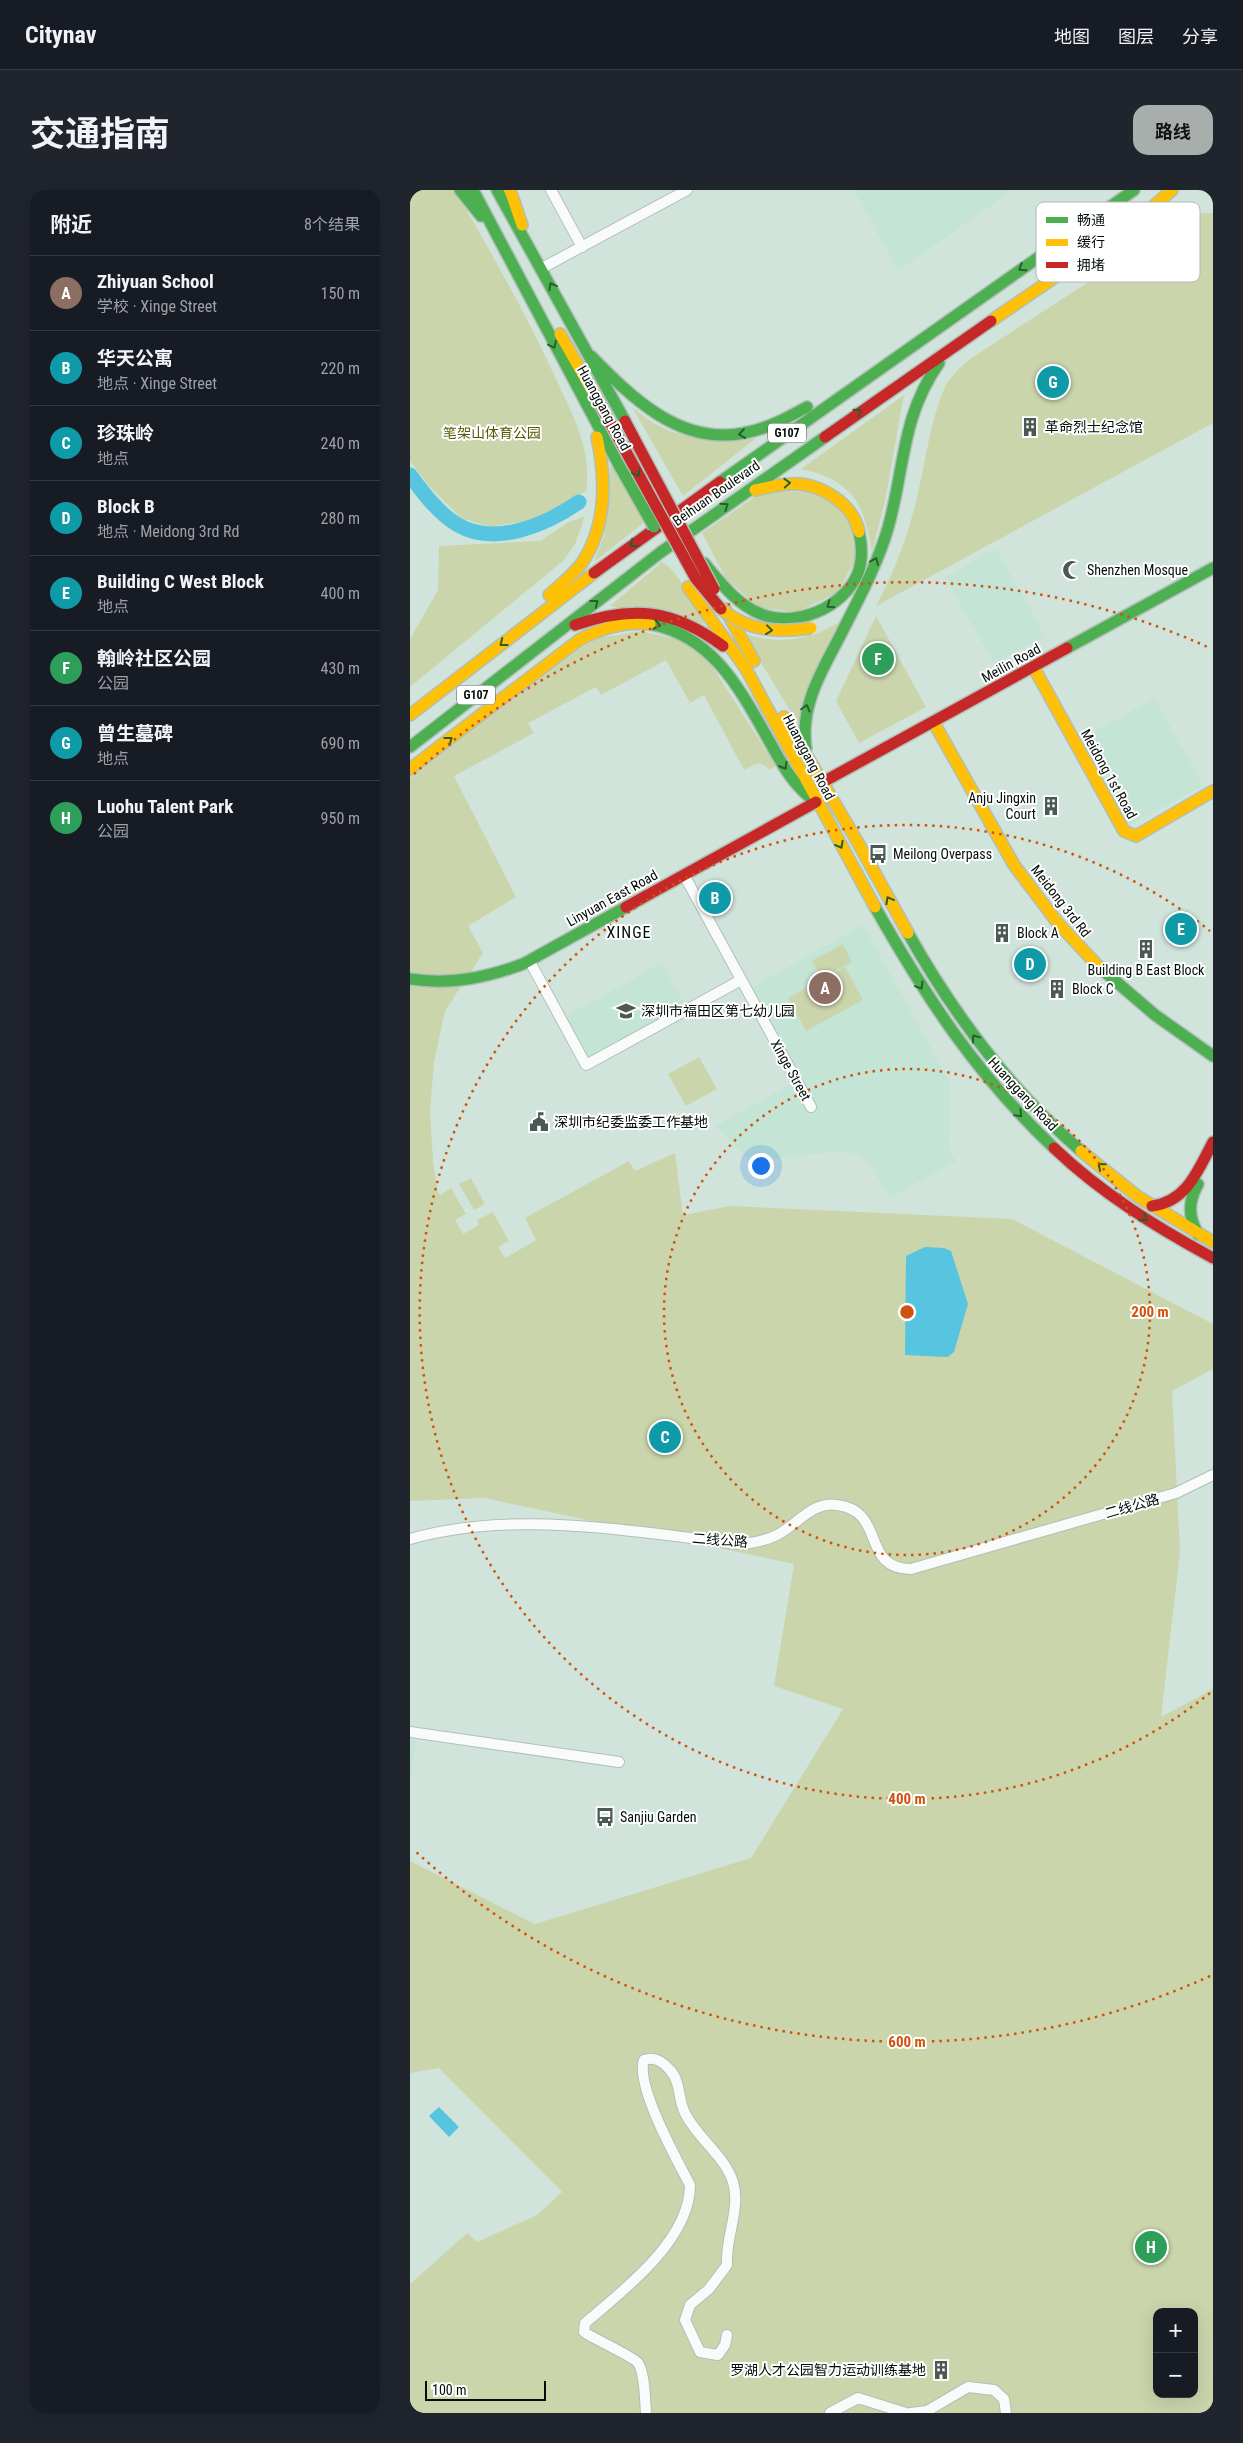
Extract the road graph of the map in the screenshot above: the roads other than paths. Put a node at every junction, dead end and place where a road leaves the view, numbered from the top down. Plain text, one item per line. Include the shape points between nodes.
1 (460, 190) edge
2 (473, 190) edge
3 (497, 190) edge
4 (510, 190) edge
5 (551, 190) edge
6 (687, 190) edge
7 (1119, 190) edge
8 (1134, 190) edge
9 (1172, 190) edge
10 (1106, 202) edge
11 (1117, 202) edge
12 (1158, 202) edge
13 (489, 218) junction
14 (529, 246) junction
15 (582, 247) junction
16 (1036, 258) edge
17 (542, 268) junction
18 (517, 269) junction
19 (1049, 282) edge
20 (923, 337) junction
21 (958, 344) junction
22 (591, 356) junction
23 (593, 420) junction
24 (740, 495) junction
25 (698, 556) junction
26 (1212, 576) edge
27 (866, 584) junction
28 (833, 617) dead end
29 (527, 625) junction
30 (816, 625) dead end
31 (542, 643) junction
32 (745, 667) junction
33 (1036, 672) junction
34 (447, 686) junction
35 (410, 708) edge
36 (410, 715) edge
37 (937, 726) junction
38 (410, 747) edge
39 (808, 756) junction
40 (410, 769) edge
41 (826, 786) junction
42 (1213, 791) edge
43 (816, 802) junction
44 (684, 875) junction
45 (529, 960) junction
46 (410, 979) edge
47 (741, 980) junction
48 (1213, 1056) edge
49 (811, 1108) dead end
50 (1213, 1142) edge
51 (1213, 1158) edge
52 (1152, 1206) junction
53 (1198, 1234) junction
54 (1213, 1242) edge
55 (1213, 1258) edge
56 (1213, 1475) edge
57 (410, 1539) edge
58 (410, 1732) edge
59 (620, 1762) dead end
60 (727, 2335) dead end
61 (646, 2413) edge
62 (830, 2413) edge
63 (906, 2413) edge
64 (911, 2413) edge
65 (1006, 2413) edge

1 - 18 main road
2 - 13 main road, Huanggang Road
3 - 14 main road, Huanggang Road
4 - 14 main road
5 - 15 street
6 - 15 street
7 - 10 main road
8 - 11 main road, Beihuan Boulevard / G107
9 - 12 main road, Beihuan Boulevard / G107
13 - 18 main road, Huanggang Road
13 -> 30 main road, bridge via 518,258 696,579 714,605 737,622 750,627 784,632
14 - 17 main road, Huanggang Road
15 - 17 street
16 -> 20 main road, Beihuan Boulevard / G107
22 -> 17 main road, Huanggang Road
18 -> 23 main road, Huanggang Road
19 - 21 main road, Beihuan Boulevard / G107
20 -> 22 main road via 774,425 736,435 691,430 661,418 633,399
20 -> 29 main road, Beihuan Boulevard / G107 via 648,533
24 -> 21 main road, Beihuan Boulevard / G107
27 -> 21 main road via 887,529 916,399 931,372
22 - 25 main road, Huanggang Road, bridge
23 - 29 main road via 604,474 598,530 581,564 545,599
23 - 32 main road, Huanggang Road, bridge via 688,587
24 -> 25 main road via 770,485 800,483 827,490 838,498 854,518 862,542 862,558 854,581 824,610 795,618 771,617 758,613 734,596
31 -> 24 main road, Beihuan Boulevard / G107
25 - 39 main road, Huanggang Road, bridge
26 - 33 main road, Meilin Road
27 - 28 main road
39 -> 27 main road via 803,727 807,702
29 -> 34 main road, Beihuan Boulevard / G107
31 - 32 main road via 600,616 632,610 686,621 726,648
31 - 38 main road, Beihuan Boulevard / G107
32 - 43 main road, Huanggang Road
33 - 37 main road, Meilin Road
33 - 42 main road, Meidong 1st Road via 1124,831 1136,836
34 - 35 main road
34 - 36 main road, Beihuan Boulevard / G107
37 - 41 main road, Meilin Road
37 - 48 main road, Meidong 3rd Rd via 1014,864 1070,938 1124,992
39 - 41 main road, Huanggang Road
40 -> 43 main road via 590,633 619,623 648,623 686,635 703,645 728,671 794,785
52 -> 41 main road, Huanggang Road via 1063,1134 1004,1074 978,1042 926,965
43 - 44 main road, Linyuan East Road
43 -> 55 main road, Huanggang Road via 928,999 977,1067 1049,1144 1095,1184 1140,1216
44 - 45 main road, Linyuan East Road
44 - 47 street, Xinge Street
45 - 46 main road, Linyuan East Road via 503,971 457,983
45 - 47 street via 586,1065
47 - 49 street, Xinge Street
50 - 52 main road via 1181,1196 1171,1203
51 - 53 main road via 1188,1208 1190,1221
52 - 53 main road, Huanggang Road
53 - 54 main road, Huanggang Road
56 - 57 street, 二线公路 via 1176,1493 911,1569 894,1568 888,1564 878,1550 868,1523 860,1514 849,1507 833,1504 814,1509 789,1529 756,1543 516,1524 454,1530
58 - 59 street
60 - 61 street via 718,2355 700,2352 685,2320 690,2305 727,2265 726,2250 734,2209 733,2182 683,2111 672,2072 661,2062 650,2058 644,2060 641,2068 648,2096 690,2185 690,2199 673,2238 655,2259 585,2323 584,2332 632,2357 639,2364
62 - 63 street via 858,2398
64 - 65 street via 927,2412 968,2387 994,2390 1004,2399

